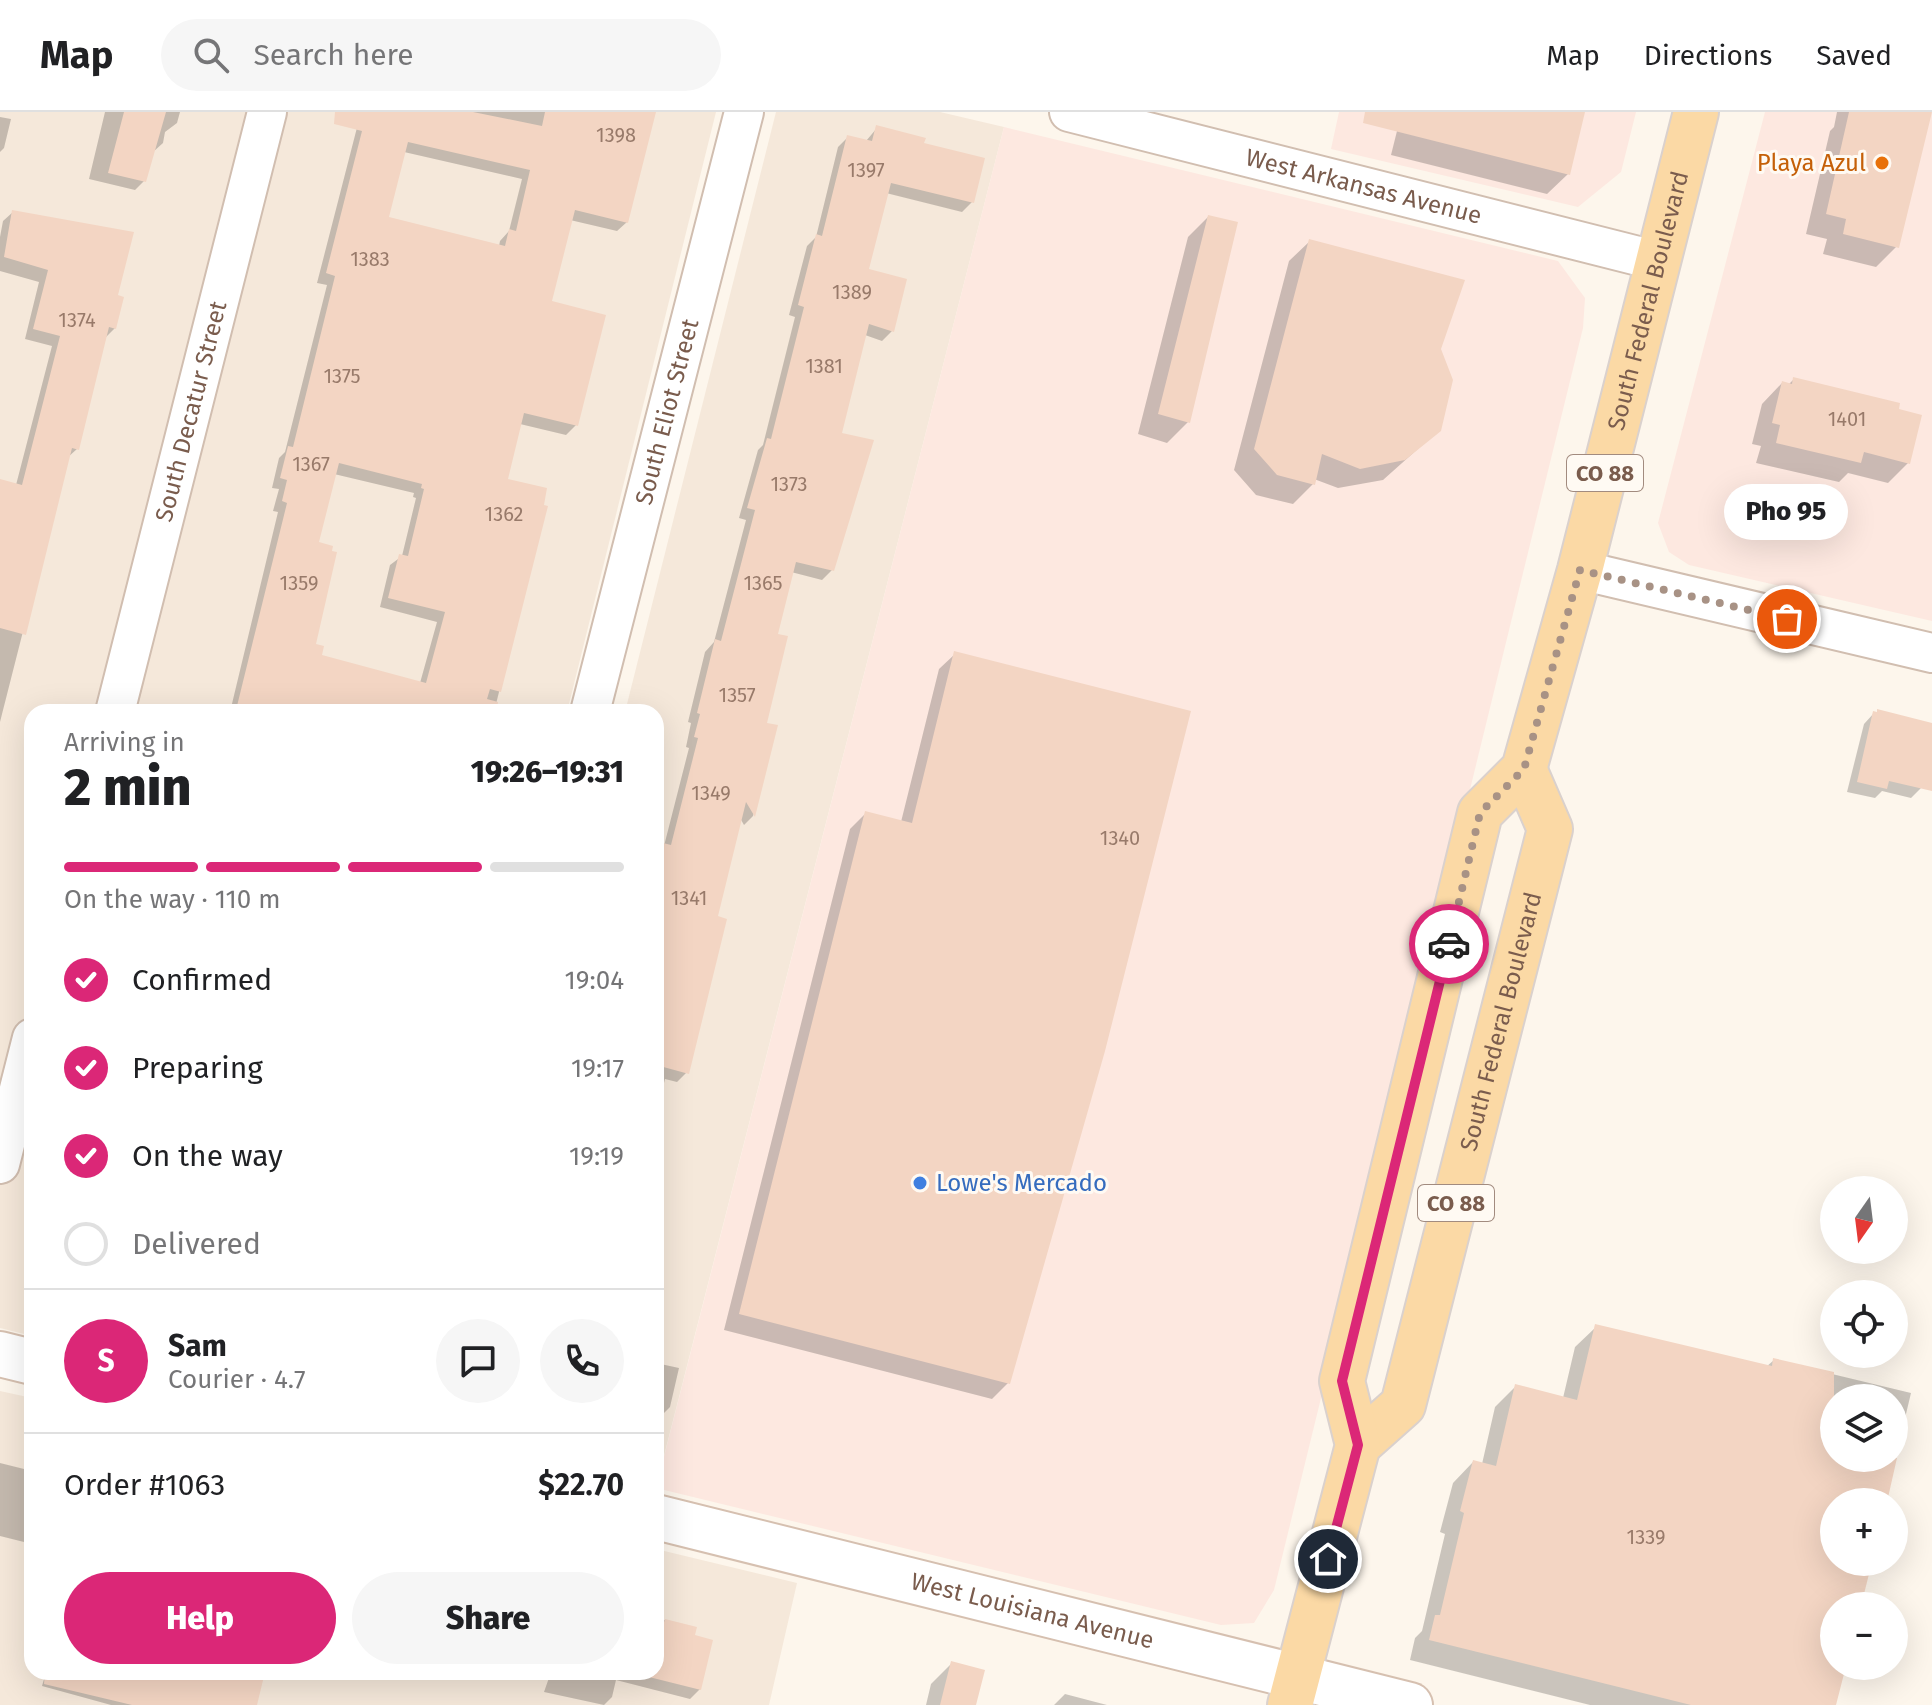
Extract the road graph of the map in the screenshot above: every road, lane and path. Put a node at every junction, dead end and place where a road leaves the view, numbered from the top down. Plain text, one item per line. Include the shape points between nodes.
1 (267, 112) edge
2 (744, 112) edge
3 (1069, 112) edge
4 (1696, 112) edge
5 (1658, 261) junction
6 (1580, 570) junction
7 (1932, 653) edge
8 (117, 704) edge
9 (592, 704) edge
10 (1524, 769) junction
11 (24, 1070) edge
12 (0, 1164) edge
13 (0, 1354) edge
14 (24, 1360) edge
15 (1358, 1445) junction
16 (664, 1519) edge
17 (1294, 1691) edge
18 (1410, 1705) edge

1 - 8 street, South Decatur Street
2 - 9 street, South Eliot Street
3 - 5 street, West Arkansas Avenue
4 - 5 main road, South Federal Boulevard / CO 88
5 - 6 main road, South Federal Boulevard / CO 88
6 - 7 street
6 - 10 main road, South Federal Boulevard / CO 88
10 - 15 main road, South Federal Boulevard / CO 88 via 1480,813 1342,1381
10 - 15 main road, South Federal Boulevard / CO 88 via 1550,829 1403,1405
11 - 12 street
13 - 14 street
15 - 17 main road, South Federal Boulevard / CO 88
16 - 17 street, West Louisiana Avenue
17 - 18 street, West Louisiana Avenue

